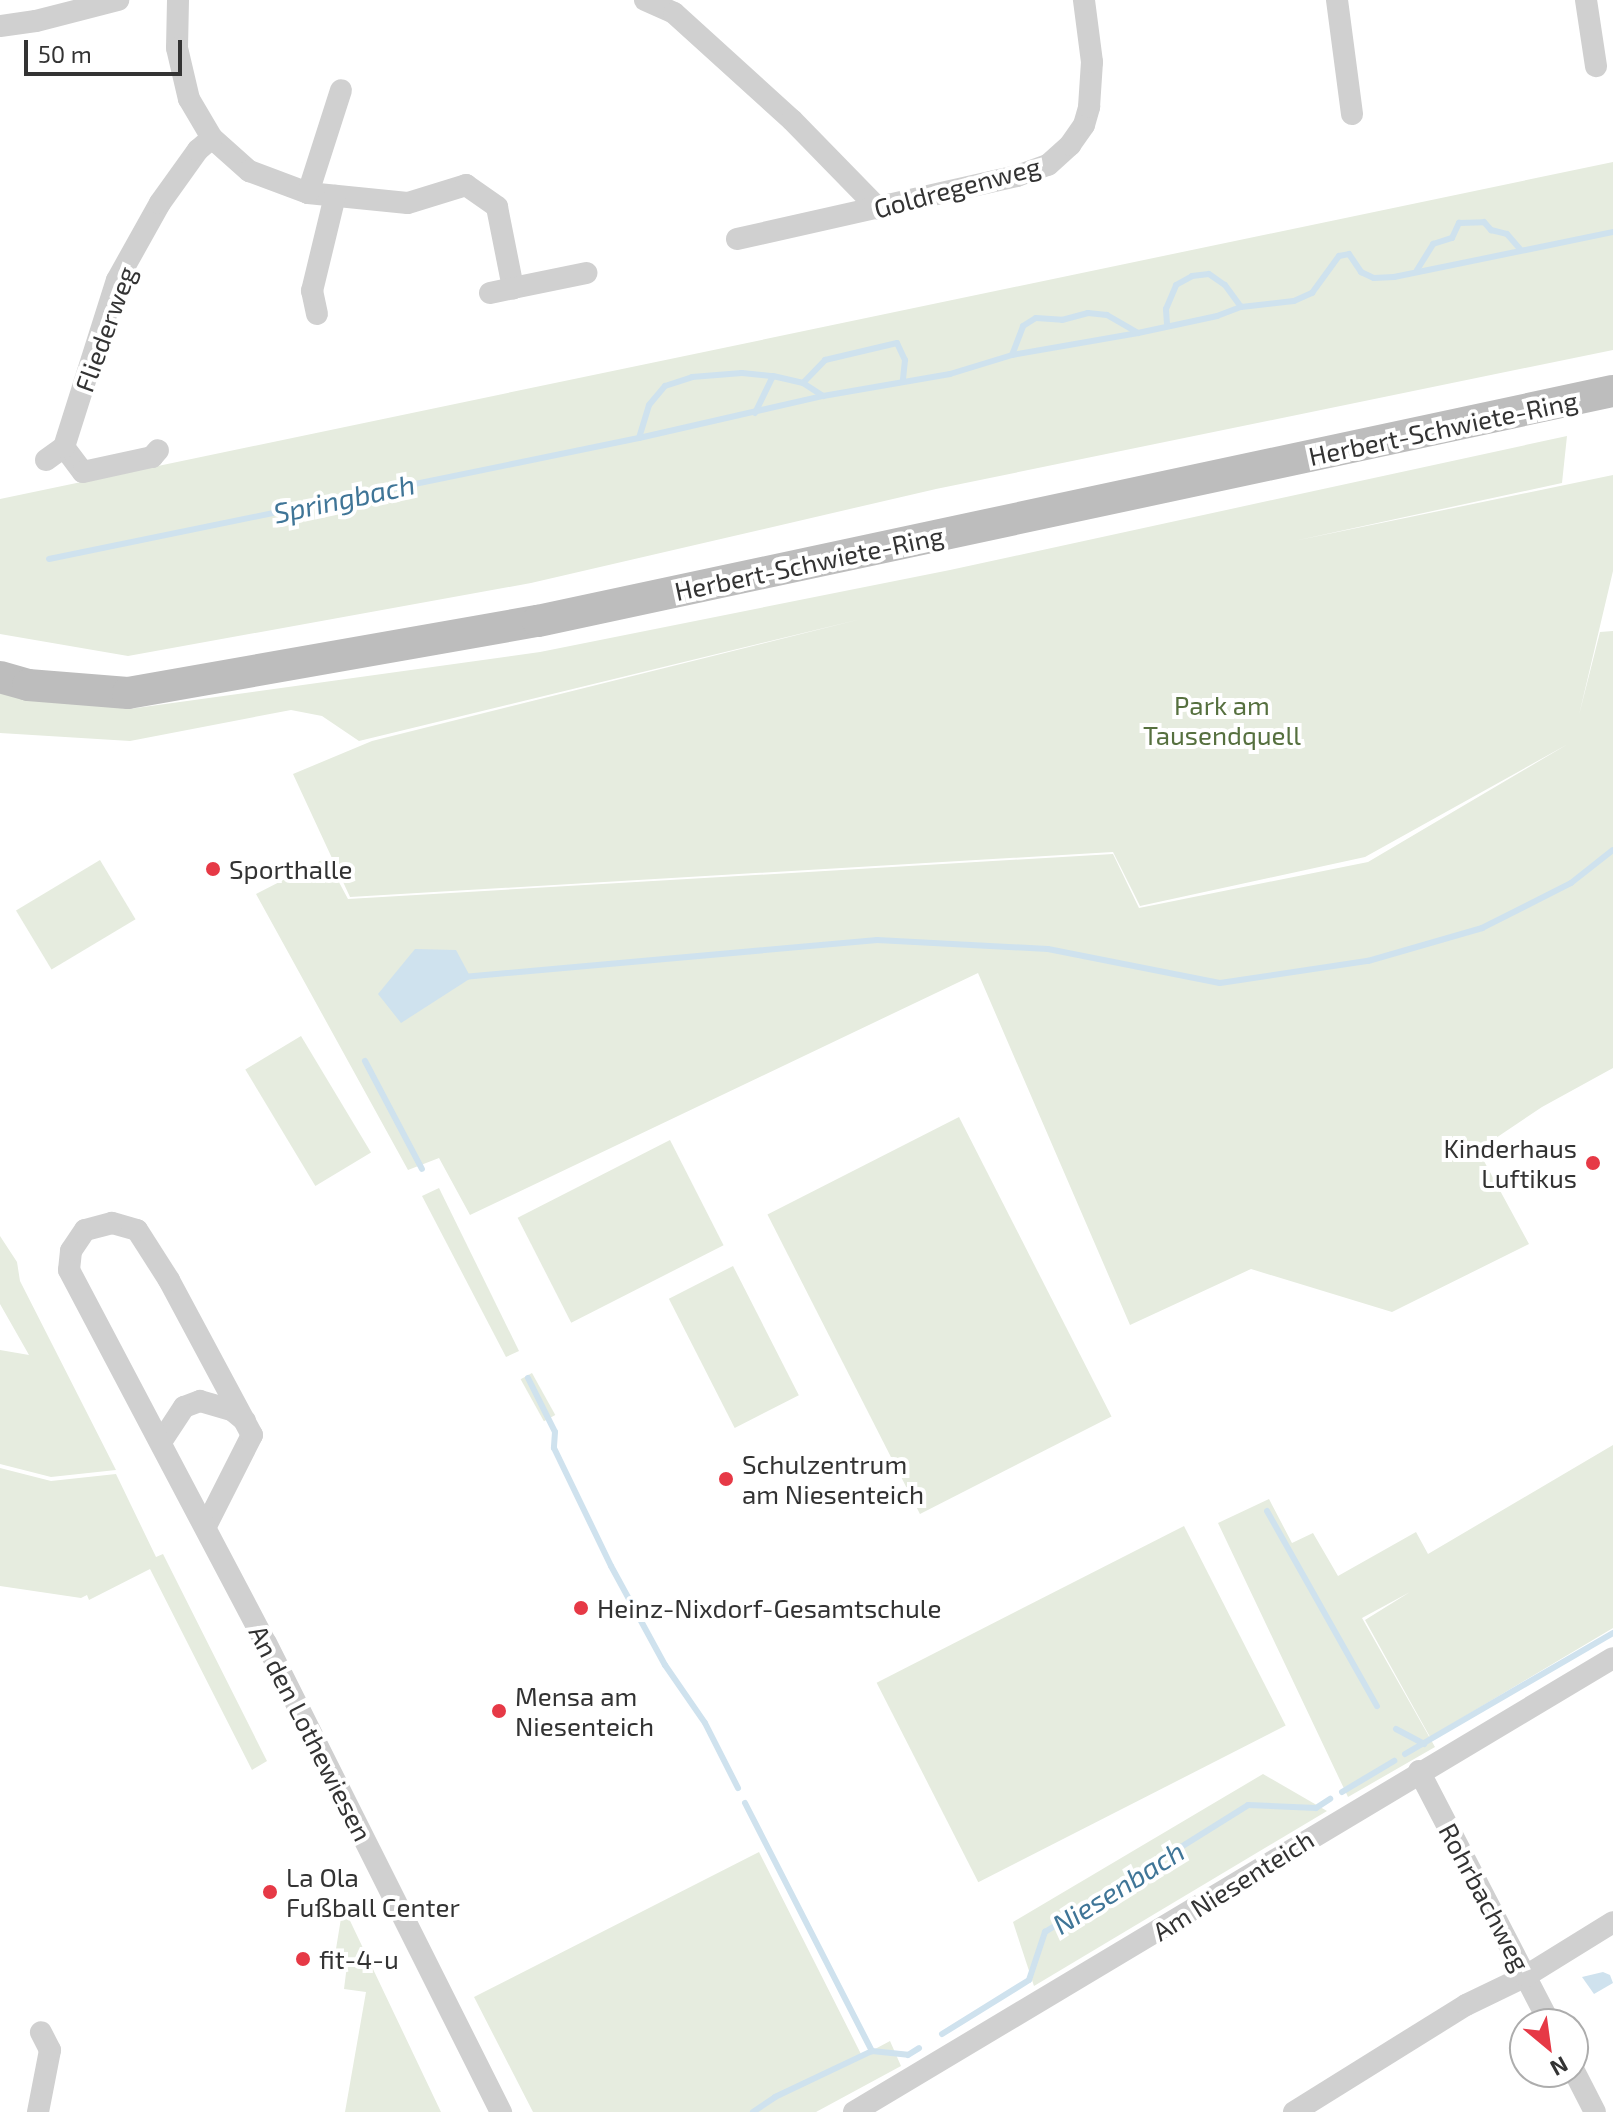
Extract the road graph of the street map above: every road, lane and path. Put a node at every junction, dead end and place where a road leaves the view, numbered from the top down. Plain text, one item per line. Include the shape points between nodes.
1 (118, 0) edge
2 (178, 0) edge
3 (645, 0) edge
4 (1084, 0) edge
5 (1337, 0) edge
6 (1586, 0) edge
7 (680, 7) edge
8 (0, 26) edge
9 (1596, 66) dead end
10 (341, 90) dead end
11 (1352, 114) dead end
12 (212, 138) junction
13 (308, 193) junction
14 (335, 196) junction
15 (879, 209) junction
16 (737, 239) dead end
17 (586, 273) dead end
18 (513, 288) junction
19 (490, 293) dead end
20 (317, 314) dead end
21 (1613, 391) edge
22 (158, 450) dead end
23 (0, 677) edge
24 (246, 1422) junction
25 (161, 1442) junction
26 (206, 1526) junction
27 (1613, 1658) edge
28 (1419, 1771) junction
29 (1613, 1922) edge
30 (1526, 1976) junction
31 (1542, 2008) edge
32 (41, 2032) dead end
33 (1583, 2088) edge
34 (38, 2112) edge
35 (501, 2112) edge
36 (854, 2112) edge
37 (1294, 2112) edge
38 (1595, 2112) edge

1 - 8 street
2 - 12 street via 181,76
3 - 7 street
4 - 15 street, Goldregenweg via 1092,91 1084,125 1070,145 1038,169
5 - 11 street
6 - 9 street
7 - 15 street
10 - 13 street
12 - 13 street via 249,171
12 - 22 street, Fliederweg via 160,203 117,280 55,454 83,472 152,457
13 - 14 street
14 - 18 street via 408,203 466,185 497,207
14 - 20 street via 312,291
15 - 16 street, Goldregenweg
17 - 18 street
18 - 19 street
21 - 23 main road, Herbert-Schwiete-Ring via 538,621 128,693 28,685
24 - 25 street via 232,1410 200,1401 184,1407
24 - 25 street, An den Lothewiesen via 137,1230 112,1223 85,1230 71,1251 69,1270
24 - 26 street via 252,1435
25 - 26 street, An den Lothewiesen
26 - 35 street, An den Lothewiesen
27 - 28 street, Am Niesenteich
28 - 30 street, Rohrbachweg
28 - 36 street, Am Niesenteich
29 - 30 street
30 - 31 street, Rohrbachweg
30 - 37 street via 1466,2005
32 - 34 street via 50,2050
33 - 38 street

